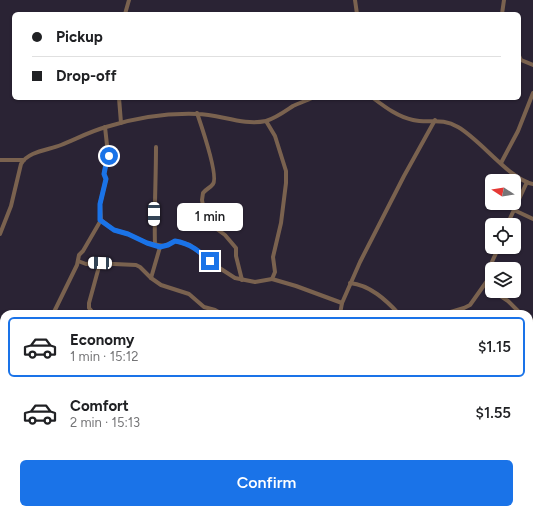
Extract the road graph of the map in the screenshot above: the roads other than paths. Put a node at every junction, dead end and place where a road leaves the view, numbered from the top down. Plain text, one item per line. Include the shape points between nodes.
1 (129, 0) edge
2 (355, 0) edge
3 (504, 0) edge
4 (126, 12) edge
5 (357, 12) edge
6 (502, 12) edge
7 (521, 60) edge
8 (533, 65) edge
9 (533, 94) edge
10 (119, 100) edge
11 (308, 100) edge
12 (376, 100) edge
13 (197, 114) junction
14 (435, 120) junction
15 (266, 121) junction
16 (121, 123) junction
17 (105, 127) junction
18 (156, 147) dead end
19 (0, 160) edge
20 (24, 160) junction
21 (500, 163) junction
22 (527, 182) junction
23 (533, 184) edge
24 (521, 195) edge
25 (514, 210) joint
26 (510, 218) edge
27 (533, 219) edge
28 (100, 220) junction
29 (0, 234) edge
30 (155, 245) junction
31 (160, 247) junction
32 (78, 261) junction
33 (100, 263) junction
34 (151, 278) junction
35 (272, 279) junction
36 (242, 280) junction
37 (350, 283) junction
38 (485, 284) edge
39 (503, 298) edge
40 (342, 303) junction
41 (464, 308) joint
42 (55, 310) edge
43 (91, 310) edge
44 (215, 310) edge
45 (341, 310) edge
46 (395, 310) edge
47 (457, 310) edge
48 (517, 310) edge

1 - 4 street
2 - 5 street
3 - 6 street
7 - 8 street
9 - 21 street via 518,131
10 - 16 street
11 - 15 street
12 - 14 street via 405,118 414,121
13 - 15 street
13 - 16 street
13 - 36 street via 214,180 203,193 205,216 207,222 225,235 236,248
14 - 21 street via 457,126
14 - 37 street
15 - 35 street via 280,147 286,171 281,223 273,257 275,272
16 - 17 street
17 - 20 street
17 - 28 street via 109,163 106,164 104,174 106,179 100,204
18 - 30 street
19 - 20 street
20 - 29 street
21 - 22 street
22 - 23 street
22 - 24 street
25 - 26 street
25 - 27 street
28 - 30 street via 114,230
28 - 32 street
30 - 31 street
31 - 34 street
31 - 36 street via 175,241 186,244 235,278
32 - 33 street via 86,264
32 - 42 street
33 - 34 street via 136,265
33 - 43 street via 89,303
34 - 44 street via 169,288 189,294 204,307
35 - 36 street via 263,282
35 - 40 street
37 - 40 street
37 - 46 street via 362,285 376,293
38 - 41 street via 470,305
39 - 48 street
40 - 45 street
41 - 47 street

